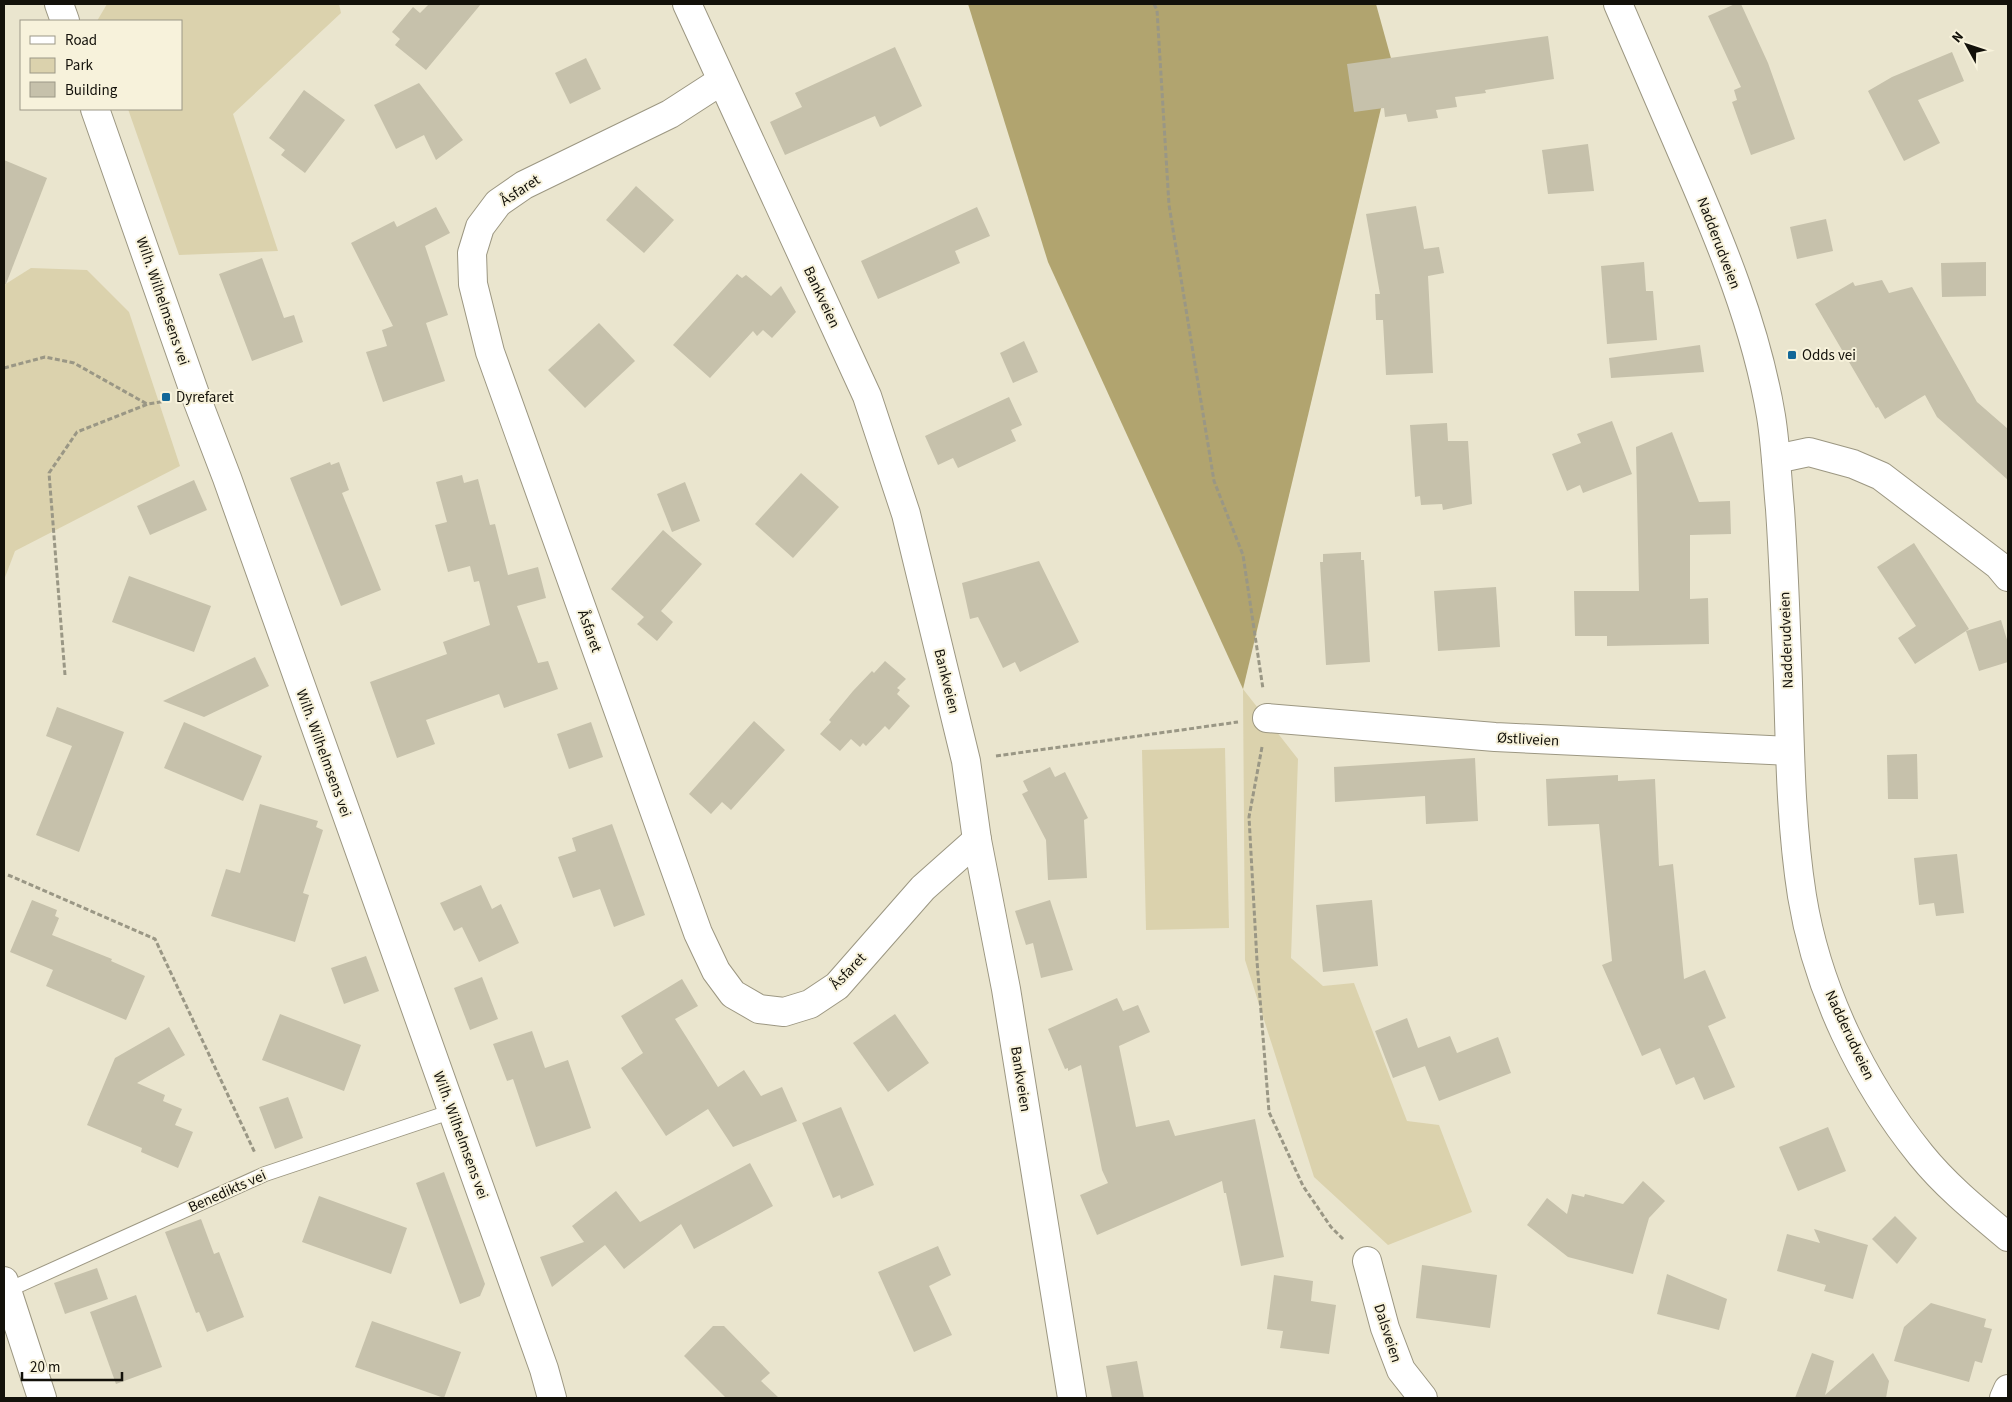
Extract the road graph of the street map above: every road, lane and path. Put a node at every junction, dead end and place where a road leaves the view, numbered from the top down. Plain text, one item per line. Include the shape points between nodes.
1 (59, 4) edge
2 (687, 4) edge
3 (1154, 4) edge
4 (1618, 4) edge
5 (65, 20) edge
6 (721, 81) junction
7 (95, 110) edge
8 (4, 368) edge
9 (196, 397) junction
10 (148, 404) junction
11 (1776, 459) junction
12 (2008, 577) edge
13 (65, 675) dead end
14 (1267, 718) junction
15 (1789, 751) junction
16 (966, 761) junction
17 (977, 840) junction
18 (8, 875) dead end
19 (453, 1111) junction
20 (265, 1174) junction
21 (2008, 1237) edge
22 (1367, 1261) joint
23 (6, 1285) edge
24 (2008, 1389) edge
25 (42, 1398) edge
26 (552, 1398) edge
27 (1072, 1398) edge
28 (1422, 1398) edge
29 (2004, 1398) edge

1 - 5 street
2 - 6 street, Bankveien
3 - 14 path via 1157,10 1169,205 1214,481 1243,555
4 - 11 street, Nadderudveien via 1710,215 1734,280 1755,345 1771,415
6 - 16 street, Bankveien via 867,396 906,514
6 - 17 street, Åsfaret via 670,114 524,185 498,203 480,227 472,253 473,284 490,352 698,933 716,971 733,994 759,1009 784,1012 810,1004 837,986 923,888
7 - 9 street, Wilh. Wilhelmsens vei
8 - 10 path via 45,358 74,363
9 - 10 path
9 - 19 street, Wilh. Wilhelmsens vei
10 - 13 path via 77,432 49,473
11 - 12 street via 1809,452 1839,459 1881,476 1998,565
11 - 15 street, Nadderudveien via 1784,572
14 - 15 street, Østliveien via 1496,738
14 - 16 path
14 - 22 path via 1249,817 1270,1112 1303,1186 1330,1227
15 - 21 street, Nadderudveien via 1802,898 1830,997 1847,1035 1877,1093 1921,1155 1962,1198
16 - 17 street, Bankveien
17 - 27 street, Bankveien via 1006,989
18 - 20 path via 155,940
19 - 20 lane, Benedikts vei
19 - 26 street, Wilh. Wilhelmsens vei
20 - 23 lane, Benedikts vei
22 - 28 street, Dalsveien via 1385,1328 1401,1370
23 - 25 street, Benedikts vei
24 - 29 street

